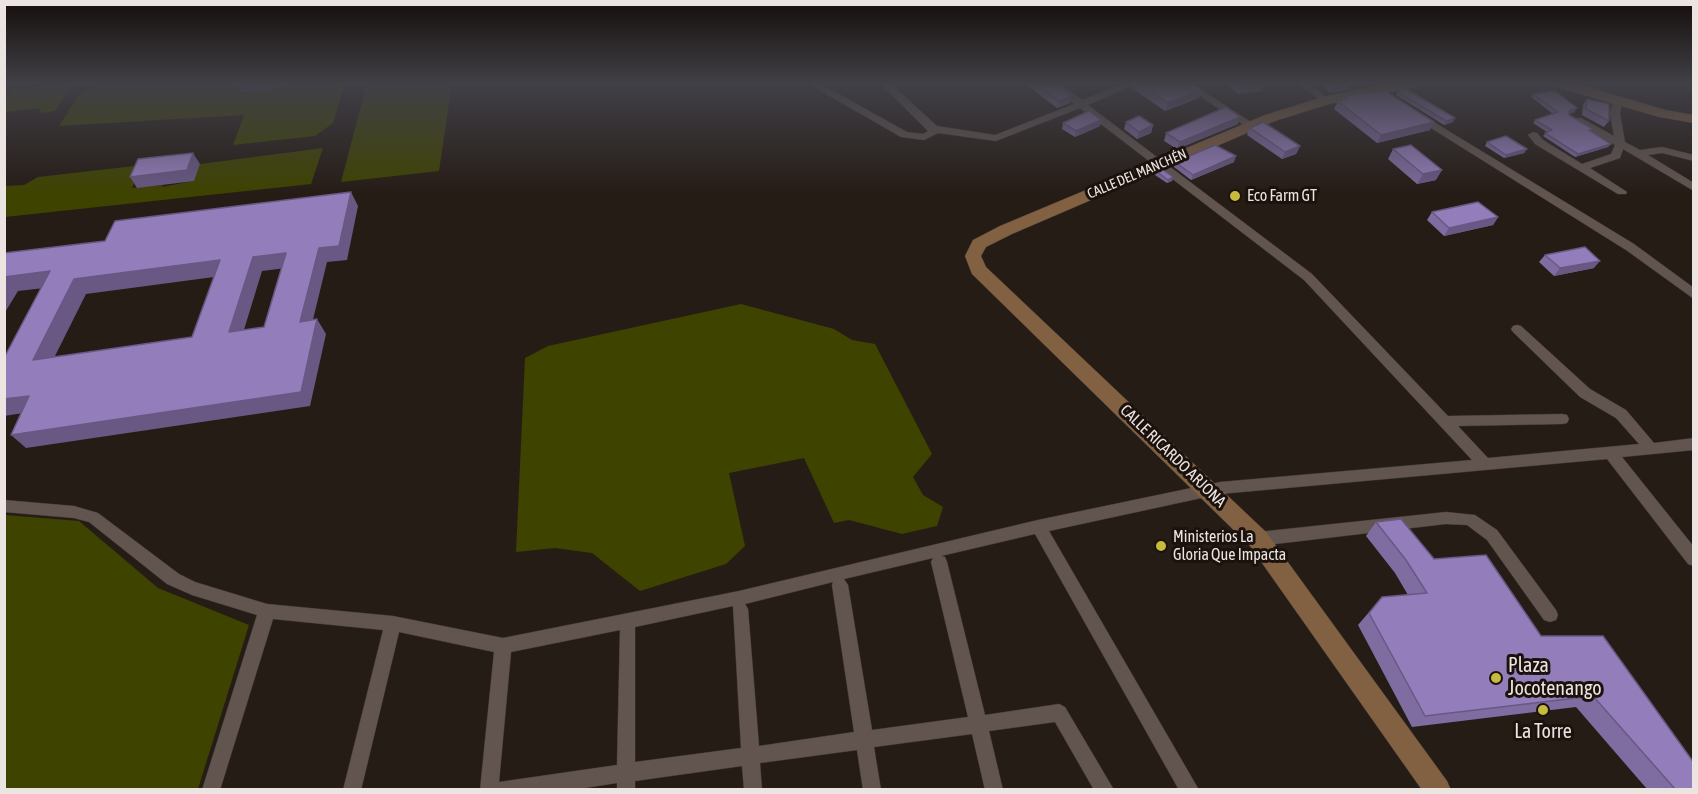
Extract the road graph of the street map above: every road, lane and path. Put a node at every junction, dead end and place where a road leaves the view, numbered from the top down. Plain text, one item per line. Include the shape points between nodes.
1 (878, 120) edge
2 (924, 120) edge
3 (1040, 120) edge
4 (1101, 120) edge
5 (1243, 120) edge
6 (1269, 120) edge
7 (1425, 120) edge
8 (1578, 120) edge
9 (1616, 120) edge
10 (1252, 126) junction
11 (934, 129) junction
12 (1533, 135) dead end
13 (1620, 144) junction
14 (1638, 153) junction
15 (1694, 159) edge
16 (1160, 165) junction
17 (1580, 168) junction
18 (1694, 188) edge
19 (1622, 192) dead end
20 (974, 256) joint
21 (1694, 295) edge
22 (1517, 329) dead end
23 (1562, 419) dead end
24 (1444, 421) junction
25 (1694, 444) edge
26 (1651, 448) junction
27 (1610, 453) junction
28 (1484, 463) junction
29 (1208, 490) junction
30 (4, 506) edge
31 (1038, 526) junction
32 (1258, 539) junction
33 (1694, 559) edge
34 (939, 562) dead end
35 (840, 585) dead end
36 (740, 609) dead end
37 (267, 611) junction
38 (1550, 615) dead end
39 (393, 623) junction
40 (628, 630) dead end
41 (503, 646) junction
42 (978, 724) junction
43 (864, 740) junction
44 (750, 754) junction
45 (626, 781) edge
46 (212, 789) edge
47 (352, 789) edge
48 (489, 789) edge
49 (502, 789) edge
50 (753, 789) edge
51 (872, 789) edge
52 (994, 789) edge
53 (1105, 789) edge
54 (1190, 789) edge
55 (1438, 789) edge

1 - 11 street via 905,135 924,137
2 - 11 street
3 - 11 street via 996,138
4 - 16 street
5 - 10 street
6 - 10 street, CALLE DEL MANCHÉN
7 - 21 street via 1630,247
8 - 13 street
9 - 13 street
10 - 16 street, CALLE DEL MANCHÉN
12 - 17 street
13 - 14 street
13 - 17 street via 1616,156
14 - 15 street via 1662,150
14 - 18 street
16 - 20 street, CALLE DEL MANCHÉN via 1006,230 979,244
16 - 24 street via 1308,277
17 - 19 street
20 - 29 street, CALLE RICARDO ARJONA via 978,270
22 - 26 street via 1585,393 1621,414
23 - 24 street
24 - 28 street
25 - 26 street
26 - 27 street
27 - 28 street
27 - 33 street
28 - 29 street
29 - 31 street
29 - 32 street, CALLE RICARDO ARJONA
30 - 37 street via 93,517 172,579
31 - 41 street via 739,598
31 - 54 street
32 - 38 street via 1446,518 1470,519 1492,535
32 - 55 street, CALLE RICARDO ARJONA
34 - 42 street
35 - 43 street
36 - 44 street
37 - 39 street
37 - 46 street
39 - 41 street
39 - 47 street
40 - 45 street
41 - 48 street
42 - 43 street
42 - 52 street
42 - 53 street via 1059,713
43 - 44 street
43 - 51 street
44 - 45 street
44 - 50 street
45 - 49 street

